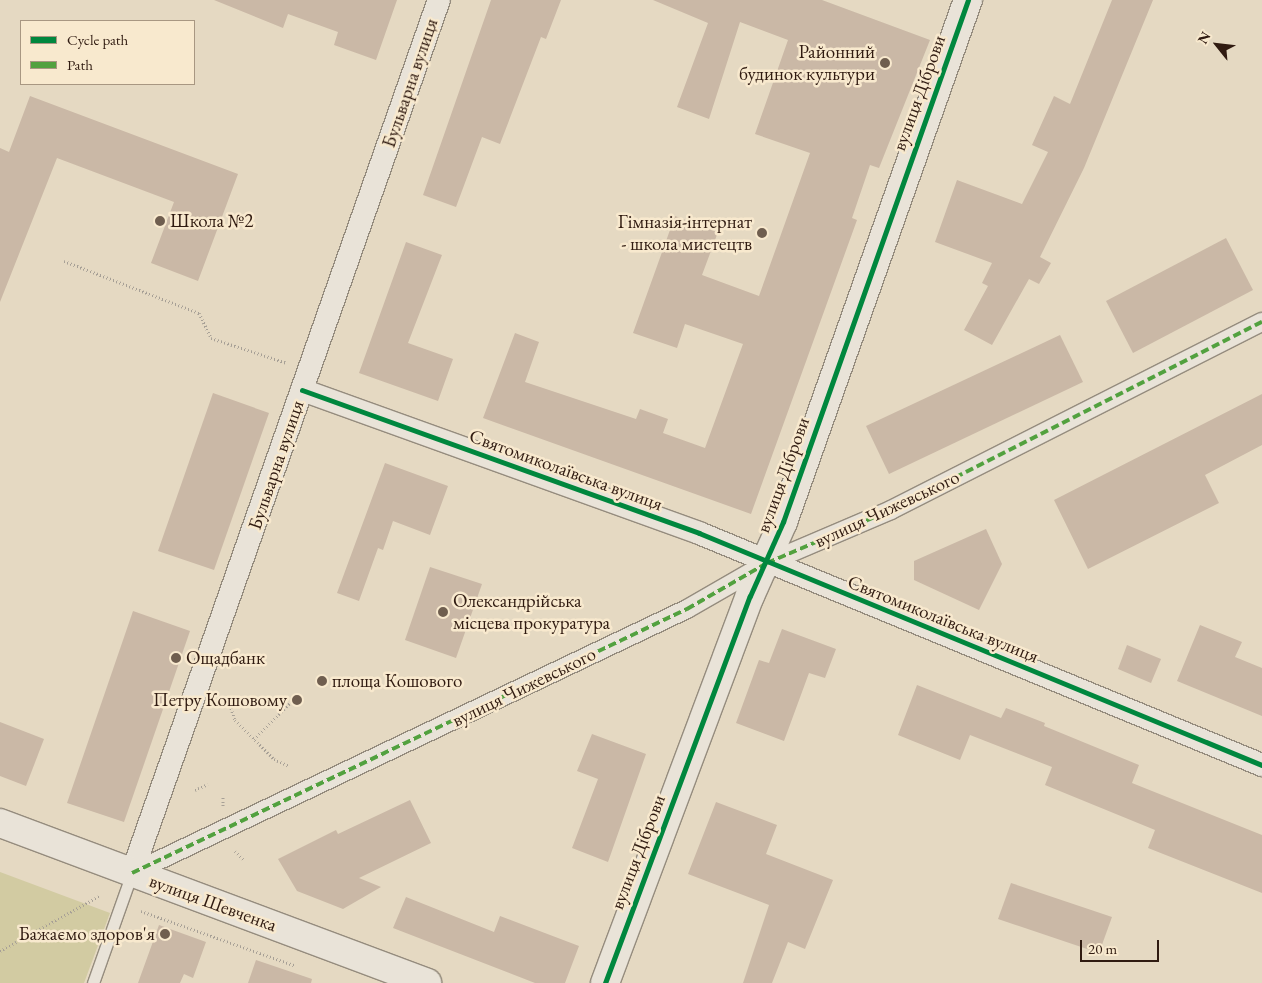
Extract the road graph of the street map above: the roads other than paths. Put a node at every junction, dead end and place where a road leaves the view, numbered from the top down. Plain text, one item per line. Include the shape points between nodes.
1 (439, 0) edge
2 (968, 0) edge
3 (1262, 322) edge
4 (302, 390) junction
5 (767, 563) junction
6 (1262, 765) edge
7 (0, 823) edge
8 (132, 873) junction
9 (93, 983) edge
10 (427, 983) edge
11 (604, 983) edge

1 - 4 street, Бульварна вулиця
2 - 5 street, вулиця Діброви
3 - 5 street, вулиця Чижевського via 892,510
4 - 5 street, Святомиколаївська вулиця via 699,533
4 - 8 street, Бульварна вулиця
5 - 6 street, Святомиколаївська вулиця
5 - 8 street, вулиця Чижевського via 688,608
5 - 11 street, вулиця Діброви via 750,596
7 - 8 street, вулиця Шевченка
8 - 9 lane
8 - 10 street, вулиця Шевченка

